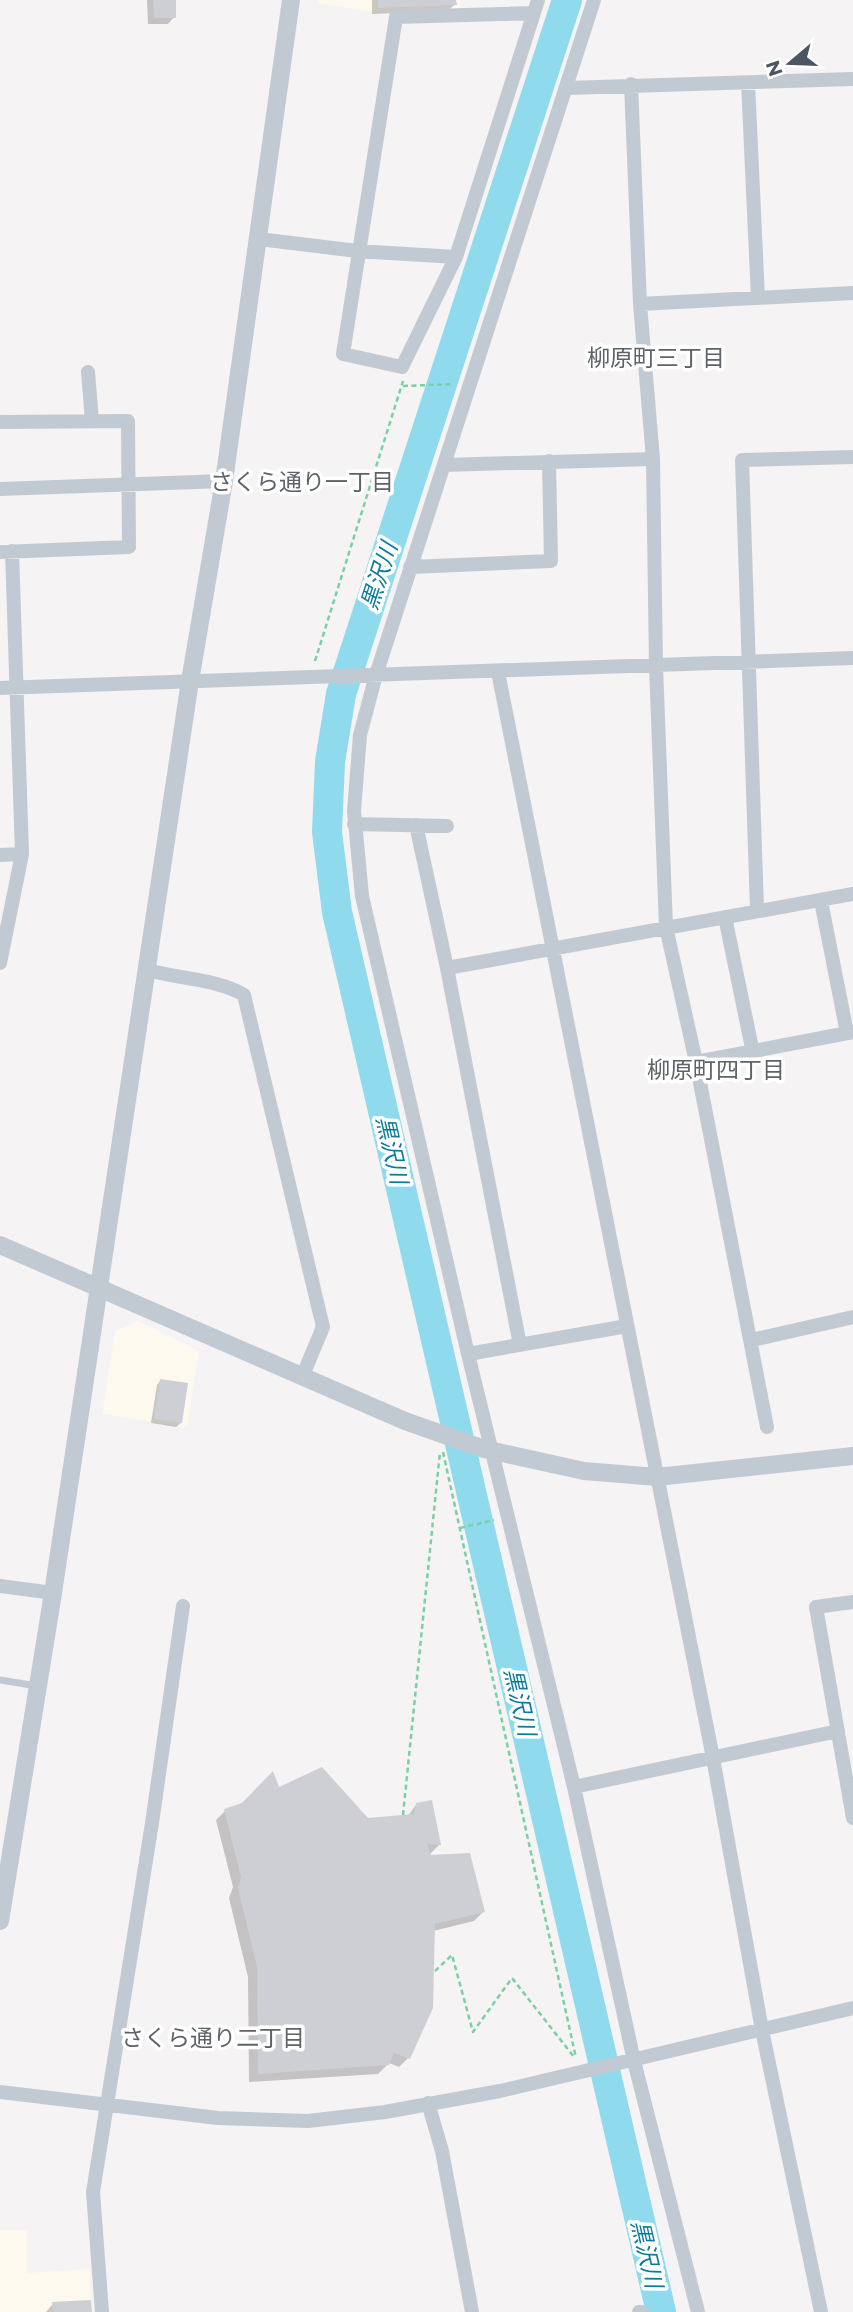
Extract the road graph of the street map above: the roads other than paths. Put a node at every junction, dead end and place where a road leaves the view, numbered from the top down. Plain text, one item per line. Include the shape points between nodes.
1 (291, 0) edge
2 (594, 0) edge
3 (536, 7) edge
4 (853, 79) edge
5 (748, 83) junction
6 (631, 84) junction
7 (567, 88) junction
8 (259, 239) junction
9 (357, 251) junction
10 (456, 257) junction
11 (853, 293) edge
12 (758, 298) junction
13 (640, 304) junction
14 (88, 372) dead end
15 (92, 421) junction
16 (0, 422) edge
17 (853, 457) edge
18 (653, 459) junction
19 (549, 461) junction
20 (444, 464) junction
21 (224, 481) junction
22 (128, 485) junction
23 (0, 489) edge
24 (6, 551) edge
25 (410, 567) junction
26 (853, 658) edge
27 (750, 661) junction
28 (656, 666) junction
29 (498, 672) junction
30 (371, 675) junction
31 (190, 681) junction
32 (16, 687) junction
33 (0, 688) edge
34 (354, 824) junction
35 (416, 825) junction
36 (447, 826) dead end
37 (22, 854) junction
38 (0, 855) edge
39 (853, 894) edge
40 (821, 901) junction
41 (757, 909) junction
42 (725, 917) junction
43 (666, 927) junction
44 (554, 948) junction
45 (0, 963) edge
46 (447, 968) junction
47 (148, 970) junction
48 (850, 1033) edge
49 (753, 1053) junction
50 (696, 1062) junction
51 (0, 1245) edge
52 (98, 1286) junction
53 (853, 1317) edge
54 (627, 1326) junction
55 (752, 1340) junction
56 (520, 1345) junction
57 (468, 1354) junction
58 (303, 1375) junction
59 (767, 1427) dead end
60 (489, 1450) junction
61 (853, 1456) edge
62 (657, 1477) junction
63 (0, 1586) edge
64 (53, 1593) junction
65 (853, 1602) edge
66 (183, 1606) dead end
67 (0, 1680) edge
68 (38, 1686) junction
69 (838, 1731) junction
70 (713, 1758) junction
71 (574, 1787) junction
72 (853, 1818) edge
73 (5, 1857) edge
74 (0, 1921) edge
75 (853, 2008) edge
76 (762, 2031) junction
77 (630, 2062) junction
78 (0, 2091) edge
79 (428, 2103) junction
80 (107, 2104) junction
81 (102, 2312) edge
82 (472, 2312) edge
83 (698, 2312) edge
84 (821, 2312) edge

1 - 8 street
2 - 7 street
3 - 9 street via 396,17
3 - 10 street
4 - 5 street
5 - 6 street
5 - 12 street
6 - 7 street
6 - 13 street
7 - 20 street
8 - 9 street
8 - 21 street
9 - 10 street
9 - 10 street via 343,354 402,367
11 - 12 street
12 - 13 street
13 - 18 street
14 - 15 street
15 - 16 street
15 - 22 street via 128,421
17 - 27 street via 742,460
18 - 19 street
18 - 28 street
19 - 20 street
19 - 25 street via 551,561
20 - 25 street
21 - 22 street
21 - 31 street
22 - 23 street
22 - 24 street via 129,547
24 - 32 street
25 - 30 street
26 - 27 street
27 - 28 street
27 - 41 street
28 - 29 street
28 - 43 street
29 - 30 street
29 - 44 street
30 - 31 street
30 - 34 street via 360,734
31 - 32 street
31 - 47 street
32 - 33 street
32 - 37 street
34 - 35 street
34 - 57 street via 362,896
35 - 36 street
35 - 46 street
37 - 38 street
37 - 45 street
39 - 40 street
40 - 41 street
40 - 48 street
41 - 42 street
42 - 43 street
42 - 49 street
43 - 44 street
43 - 50 street
44 - 46 street
44 - 54 street
46 - 56 street
47 - 52 street
47 - 58 street via 230,986 244,995 323,1328
48 - 49 street
49 - 50 street
50 - 55 street
51 - 52 street
52 - 58 street
52 - 64 street
53 - 55 street
54 - 56 street
54 - 62 street
55 - 59 street
56 - 57 street
57 - 60 street
58 - 60 street
60 - 62 street via 584,1471
60 - 71 street via 510,1517
61 - 62 street
62 - 70 street
63 - 64 street
64 - 68 street
65 - 69 street via 816,1607
66 - 80 street
67 - 68 lane
68 - 73 street
69 - 70 street
69 - 72 street
70 - 71 street
70 - 76 street
71 - 77 street
73 - 74 street
75 - 76 street
76 - 77 street
76 - 84 street
77 - 79 street
77 - 83 street
78 - 80 street
79 - 80 street via 308,2121 218,2118
79 - 82 street via 442,2151
80 - 81 street via 93,2192

